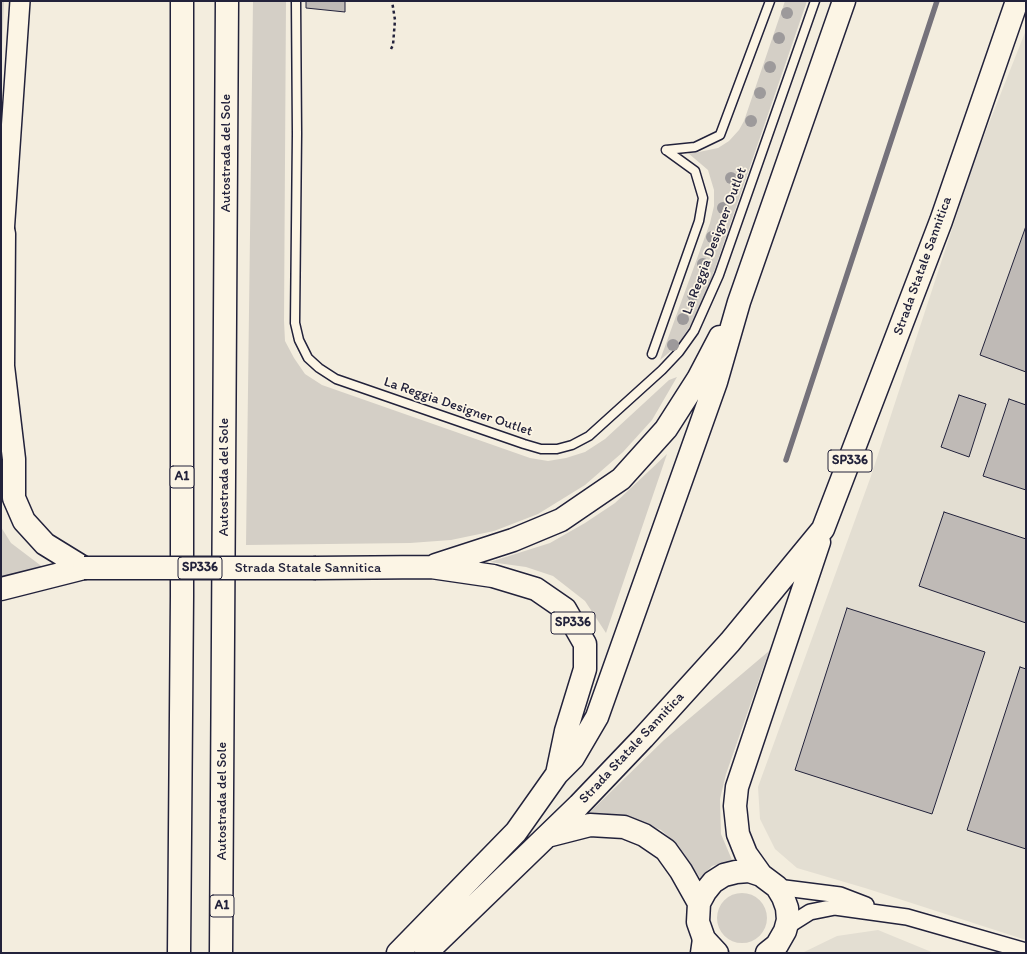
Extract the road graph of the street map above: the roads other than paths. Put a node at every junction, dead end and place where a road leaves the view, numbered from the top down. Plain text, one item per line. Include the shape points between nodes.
1 (20, 1) edge
2 (182, 1) edge
3 (227, 1) edge
4 (296, 1) edge
5 (770, 1) edge
6 (815, 1) edge
7 (844, 1) edge
8 (1017, 1) edge
9 (3, 227) edge
10 (739, 302) junction
11 (652, 354) dead end
12 (2, 372) edge
13 (823, 529) junction
14 (431, 567) junction
15 (84, 568) junction
16 (1, 589) edge
17 (558, 774) junction
18 (544, 837) junction
19 (769, 881) junction
20 (699, 903) junction
21 (887, 913) junction
22 (785, 931) junction
23 (708, 948) edge
24 (1026, 951) edge
25 (179, 953) edge
26 (221, 953) edge
27 (398, 953) edge
28 (426, 953) edge
29 (768, 953) edge

1 - 9 street
2 - 25 main road, A1
3 - 26 main road, Autostrada del Sole / A1
4 - 6 lane, La Reggia Designer Outlet via 294,322 308,358 336,379 541,449 572,446 589,436 662,370 694,331 721,267
5 - 11 lane via 720,135 695,147 666,150 695,171 703,198 699,221
7 - 10 main road, Strada Statale Sannitica / SP336
8 - 13 main road, Strada Statale Sannitica / SP336 via 941,221
9 - 12 main road
10 - 14 main road, Strada Statale Sannitica / SP336 via 698,379 666,429 621,479 561,520 513,540
10 - 17 main road, Strada Statale Sannitica / SP336 via 716,382 599,710 581,746
12 - 15 main road via 14,459 14,498 24,522 45,544
13 - 18 main road, Strada Statale Sannitica / SP336 via 720,654 643,738
13 - 19 main road, Strada Statale Sannitica via 738,787 735,806 738,834 746,854
14 - 15 main road, Strada Statale Sannitica / SP336, bridge
14 - 17 main road, Strada Statale Sannitica / SP336 via 493,576 536,589 565,609 585,644 585,669 566,731
15 - 16 main road, Strada Statale Sannitica
17 - 27 main road, Strada Statale Sannitica / SP336 via 516,832
18 - 20 main road via 590,825 624,827 644,835 666,850
18 - 28 main road, Strada Statale Sannitica / SP336
19 - 20 main road via 742,872 724,875 713,882
19 - 21 street via 840,895
19 - 22 main road, Strada Statale Sannitica via 783,897 787,908 788,920
20 - 23 main road via 698,922
21 - 22 street via 835,907 810,912
21 - 24 street
22 - 29 main road via 777,945

